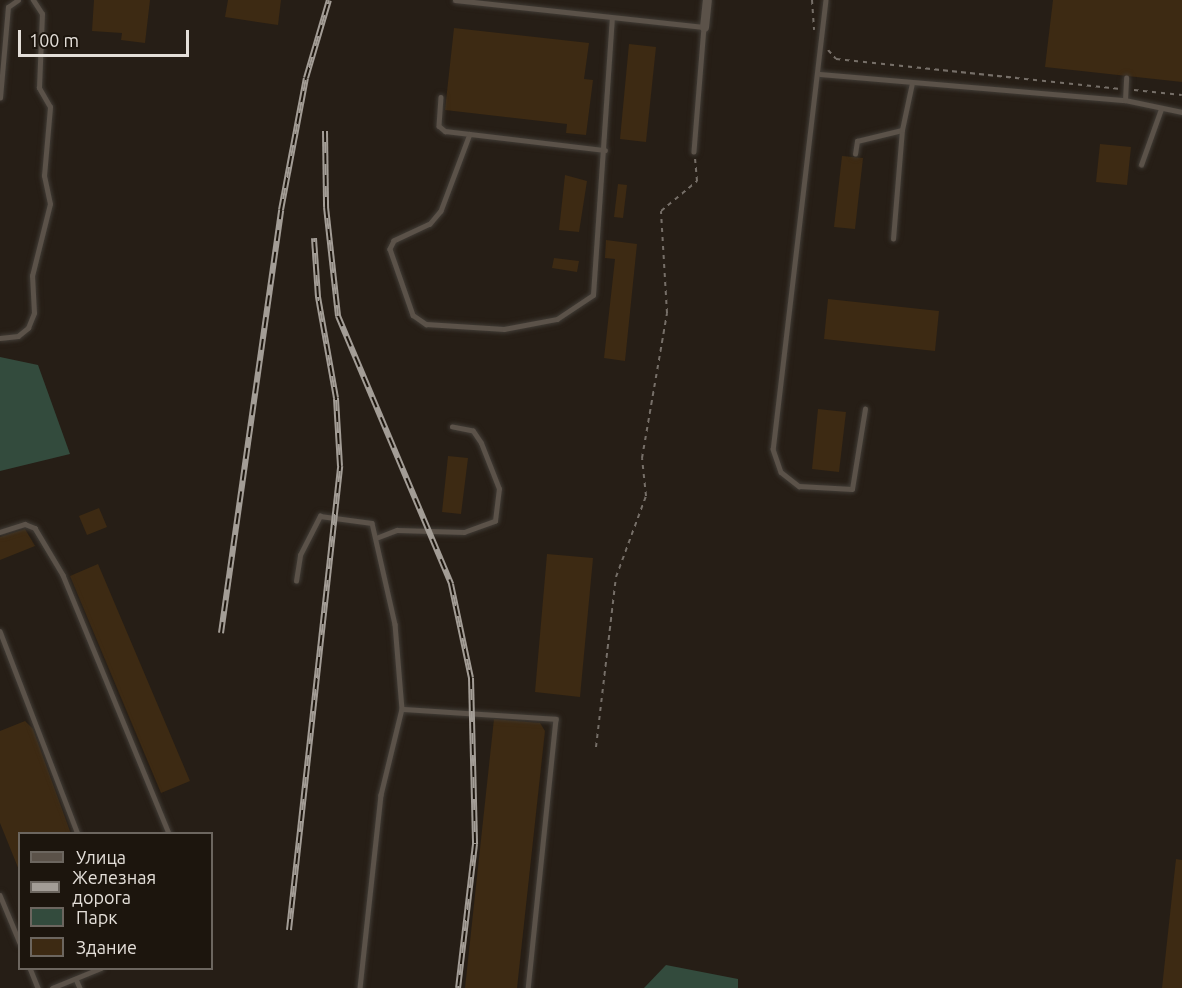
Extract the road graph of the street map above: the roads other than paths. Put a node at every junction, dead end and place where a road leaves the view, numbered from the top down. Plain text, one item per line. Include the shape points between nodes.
1 (18, 0) edge
2 (33, 0) edge
3 (455, 0) edge
4 (520, 0) edge
5 (707, 0) edge
6 (826, 0) edge
7 (519, 8) junction
8 (612, 18) junction
9 (7, 20) junction
10 (704, 27) junction
11 (0, 30) edge
12 (820, 74) junction
13 (1126, 78) dead end
14 (912, 83) junction
15 (441, 97) dead end
16 (0, 98) edge
17 (1125, 100) junction
18 (1161, 109) junction
19 (1182, 112) edge
20 (902, 130) junction
21 (470, 134) junction
22 (605, 150) junction
23 (694, 152) road end
24 (855, 154) dead end
25 (1141, 165) dead end
26 (893, 239) dead end
27 (0, 338) edge
28 (865, 409) dead end
29 (452, 427) dead end
30 (0, 532) edge
31 (376, 538) junction
32 (296, 582) dead end
33 (0, 631) edge
34 (402, 709) junction
35 (77, 832) edge
36 (168, 832) edge
37 (0, 895) edge
38 (18, 938) edge
39 (30, 970) edge
40 (98, 970) edge
41 (75, 979) junction
42 (38, 988) edge
43 (52, 988) edge
44 (80, 988) edge
45 (360, 988) edge
46 (528, 988) edge

1 - 9 lane via 8,7
2 - 27 lane via 42,14 39,88 50,107 44,176 50,204 32,276 34,313 28,328 18,336
3 - 7 lane
4 - 7 lane
5 - 10 street
6 - 12 lane
7 - 8 lane
8 - 10 lane
8 - 22 lane
9 - 11 lane
9 - 16 lane
10 - 23 lane
12 - 14 lane
12 - 28 lane via 773,449 781,472 815,490 852,489
13 - 17 lane
14 - 17 lane
14 - 20 lane
15 - 21 lane via 439,126
17 - 18 lane
18 - 19 lane
18 - 25 lane
20 - 24 lane via 857,141
20 - 26 lane
21 - 22 lane
21 - 22 lane via 441,211 430,224 394,241 390,249 413,315 426,324 504,329 557,319 593,295
29 - 31 lane via 473,431 481,443 499,489 495,521 464,532 397,530
30 - 36 lane via 25,524 35,528 63,574
31 - 32 lane via 372,523 320,516 300,555
31 - 34 lane via 395,624
33 - 35 lane
34 - 45 lane via 381,795
34 - 46 lane via 556,719
37 - 38 lane
39 - 42 lane
40 - 41 lane
41 - 43 lane
41 - 44 lane

